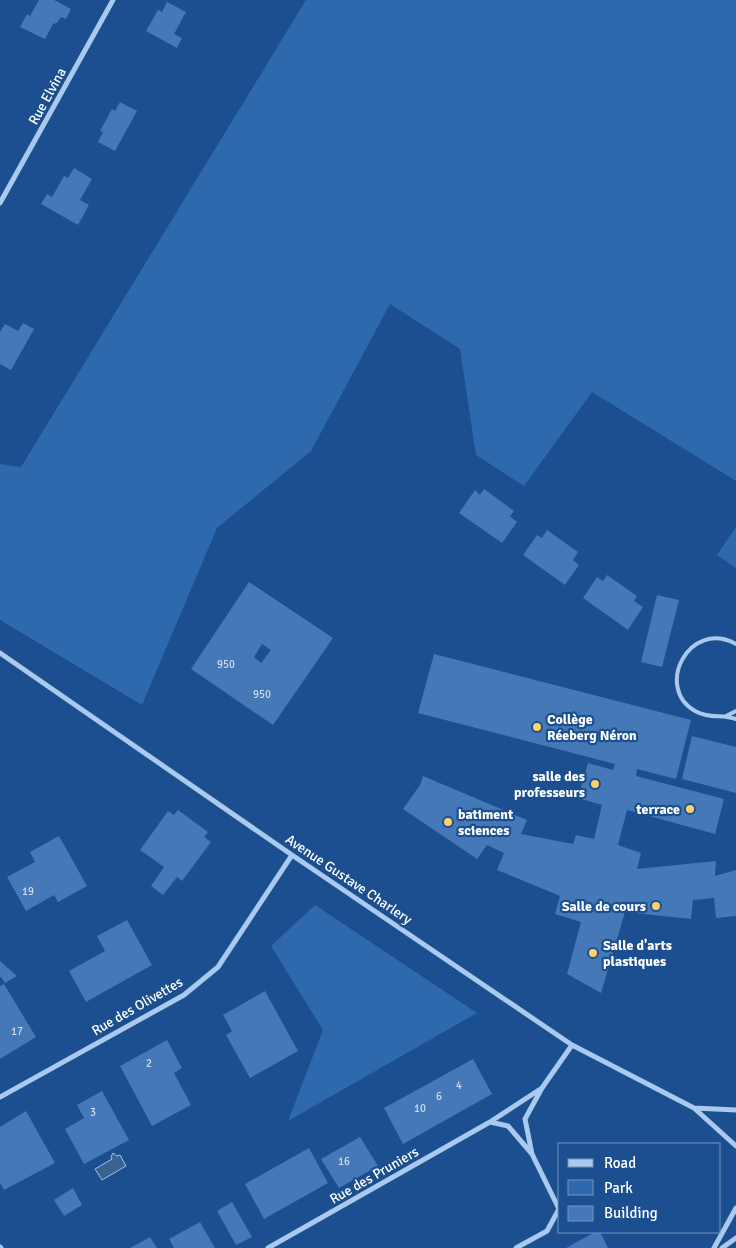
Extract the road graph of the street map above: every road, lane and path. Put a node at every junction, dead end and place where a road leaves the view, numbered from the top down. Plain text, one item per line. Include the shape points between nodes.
1 (113, 0) edge
2 (0, 203) edge
3 (736, 644) edge
4 (0, 653) edge
5 (736, 711) edge
6 (726, 716) junction
7 (736, 719) edge
8 (292, 855) junction
9 (572, 1045) junction
10 (542, 1088) junction
11 (0, 1097) edge
12 (694, 1108) junction
13 (736, 1110) edge
14 (490, 1122) junction
15 (736, 1146) edge
16 (532, 1154) junction
17 (736, 1208) edge
18 (736, 1238) edge
19 (268, 1248) edge
20 (516, 1248) edge
21 (714, 1248) edge
22 (722, 1248) edge

1 - 2 street, Rue Elvina
3 - 6 lane via 716,638 703,640 691,647 677,670 682,699 694,711 710,717
4 - 8 street, Avenue Gustave Charlery
5 - 6 lane
6 - 7 lane
8 - 9 street, Avenue Gustave Charlery
8 - 11 street, Rue des Olivettes via 218,967 184,995
9 - 10 street, Rue des Pruniers
9 - 12 street, Avenue Gustave Charlery
10 - 14 street, Rue des Pruniers
10 - 16 street, Rue des Pruniers via 525,1119
12 - 13 street, Avenue Gustave Charlery
12 - 15 street, Avenue Gustave Charlery
14 - 16 street, Rue des Pruniers via 508,1126
14 - 19 street, Rue des Pruniers
16 - 20 street, Rue des Pruniers via 558,1208 547,1231
17 - 21 street
18 - 22 street

